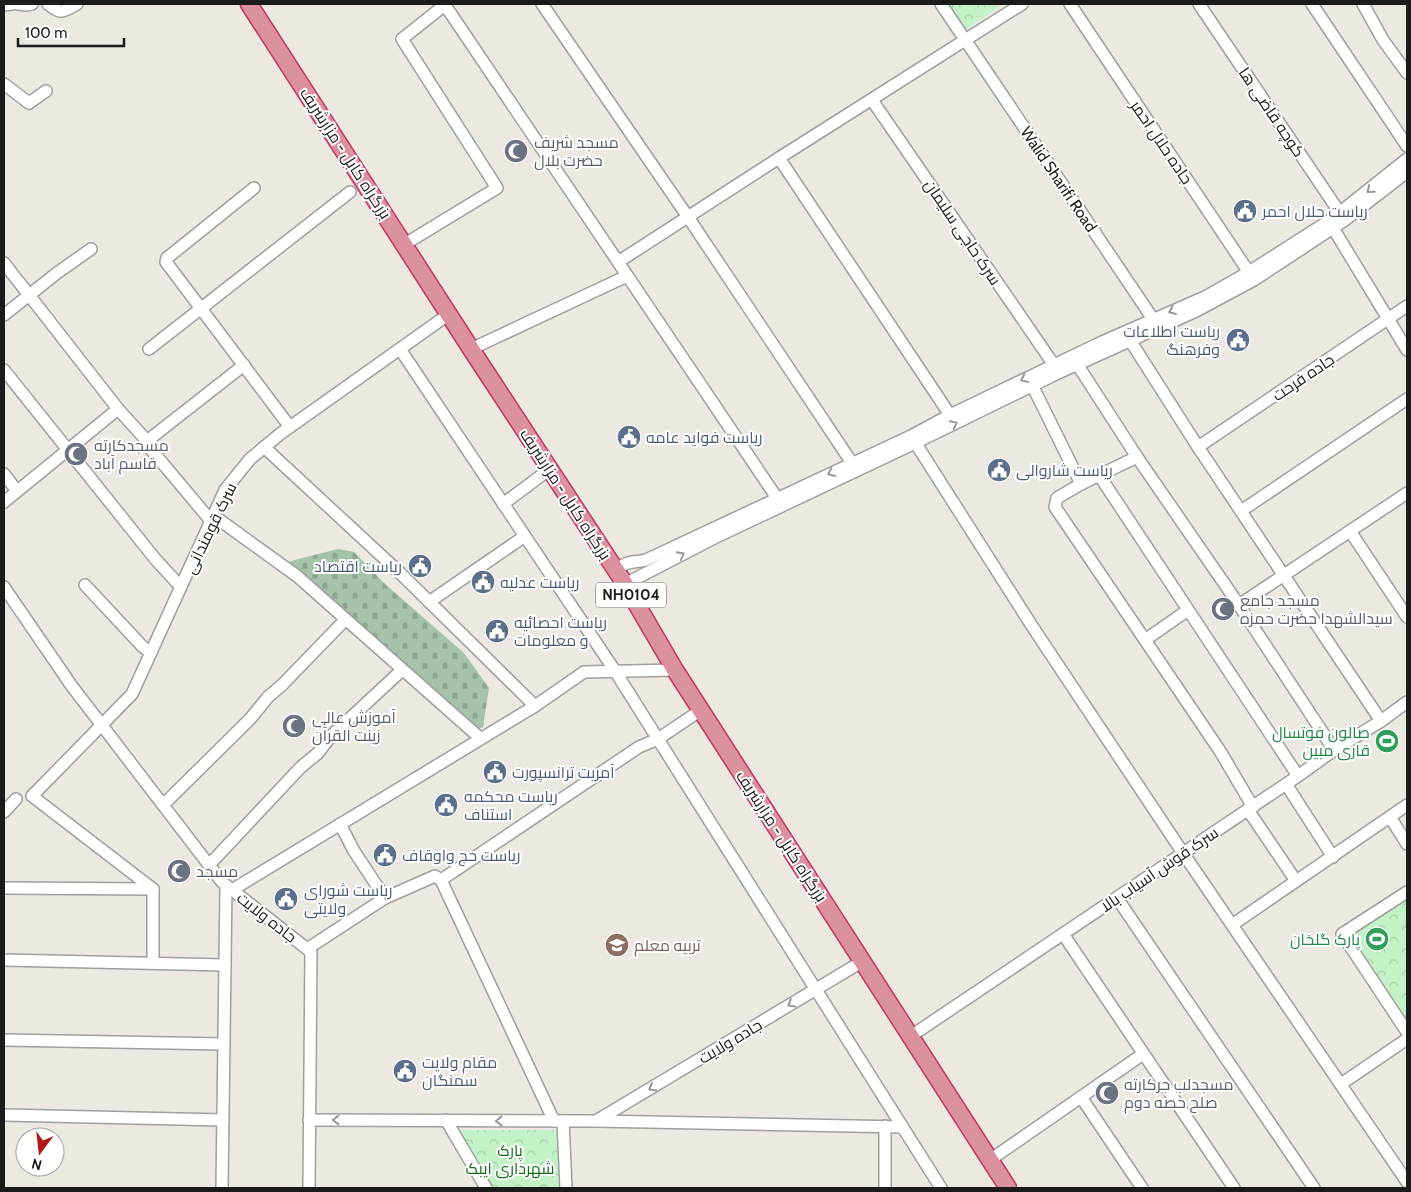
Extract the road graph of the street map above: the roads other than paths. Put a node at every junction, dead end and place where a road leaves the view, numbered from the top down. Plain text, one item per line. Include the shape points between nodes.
1 (12, 4) edge
2 (18, 4) edge
3 (32, 4) edge
4 (48, 4) edge
5 (77, 4) edge
6 (249, 4) edge
7 (542, 4) edge
8 (941, 4) edge
9 (1022, 4) edge
10 (1070, 4) edge
11 (1199, 4) edge
12 (1312, 4) edge
13 (1363, 4) edge
14 (4, 5) edge
15 (446, 5) edge
16 (965, 40) junction
17 (1407, 73) edge
18 (4, 84) edge
19 (46, 91) dead end
20 (872, 100) junction
21 (1407, 146) edge
22 (779, 158) junction
23 (1407, 159) edge
24 (1407, 172) edge
25 (254, 188) dead end
26 (350, 192) dead end
27 (688, 217) junction
28 (1343, 217) junction
29 (1331, 224) junction
30 (405, 244) junction
31 (91, 250) dead end
32 (618, 262) junction
33 (4, 263) edge
34 (627, 276) junction
35 (1252, 276) junction
36 (28, 296) junction
37 (1407, 306) edge
38 (202, 309) junction
39 (449, 314) junction
40 (4, 315) edge
41 (1153, 319) junction
42 (1388, 320) junction
43 (1127, 336) junction
44 (149, 349) dead end
45 (400, 349) junction
46 (471, 349) junction
47 (1407, 350) edge
48 (1077, 364) junction
49 (244, 365) junction
50 (1054, 365) junction
51 (4, 370) edge
52 (1032, 387) junction
53 (1407, 398) edge
54 (118, 409) junction
55 (950, 414) junction
56 (290, 427) junction
57 (913, 440) junction
58 (146, 441) junction
59 (264, 447) junction
60 (1198, 447) junction
61 (68, 451) junction
62 (1137, 457) junction
63 (852, 463) junction
64 (550, 469) junction
65 (4, 474) edge
66 (1099, 476) junction
67 (1081, 484) junction
68 (17, 491) junction
69 (1407, 493) edge
70 (777, 498) junction
71 (4, 502) edge
72 (503, 504) junction
73 (1241, 511) junction
74 (212, 518) junction
75 (1350, 531) junction
76 (525, 536) junction
77 (604, 552) junction
78 (634, 562) junction
79 (1284, 576) junction
80 (626, 577) junction
81 (85, 585) dead end
82 (4, 587) edge
83 (181, 587) junction
84 (429, 602) junction
85 (1239, 605) junction
86 (1188, 610) junction
87 (1407, 617) edge
88 (345, 620) junction
89 (1145, 640) junction
90 (151, 654) junction
91 (402, 670) junction
92 (675, 670) junction
93 (615, 671) junction
94 (1407, 702) edge
95 (535, 706) junction
96 (701, 710) junction
97 (1381, 721) junction
98 (102, 726) junction
99 (480, 738) junction
100 (658, 739) junction
101 (1334, 750) junction
102 (1298, 776) junction
103 (1286, 784) junction
104 (16, 799) dead end
105 (163, 805) junction
106 (1407, 805) edge
107 (1251, 808) junction
108 (4, 812) edge
109 (1390, 817) junction
110 (340, 824) junction
111 (1407, 844) edge
112 (1183, 853) junction
113 (1333, 857) junction
114 (208, 865) junction
115 (441, 880) junction
116 (1296, 881) junction
117 (4, 888) edge
118 (229, 888) junction
119 (153, 889) junction
120 (1407, 892) edge
121 (385, 898) junction
122 (1117, 898) junction
123 (1232, 925) junction
124 (1063, 934) junction
125 (307, 949) junction
126 (4, 960) edge
127 (863, 961) junction
128 (153, 963) junction
129 (225, 965) junction
130 (816, 989) junction
131 (1407, 1032) edge
132 (911, 1036) junction
133 (1407, 1039) edge
134 (4, 1040) edge
135 (224, 1044) junction
136 (1143, 1054) junction
137 (1341, 1084) junction
138 (1081, 1097) junction
139 (4, 1115) edge
140 (223, 1120) junction
141 (309, 1120) junction
142 (446, 1120) junction
143 (558, 1121) junction
144 (596, 1121) junction
145 (885, 1126) junction
146 (903, 1127) junction
147 (990, 1160) junction
148 (1407, 1182) edge
149 (222, 1188) edge
150 (309, 1188) edge
151 (486, 1188) edge
152 (566, 1188) edge
153 (885, 1188) edge
154 (941, 1188) edge
155 (1008, 1188) edge
156 (1142, 1188) edge
157 (1234, 1188) edge
158 (1314, 1188) edge

1 - 14 street
2 - 3 street
4 - 5 street via 59,12
6 - 30 highway, بزرگراه کابل - مزارشریف / NH0104
7 - 27 street
8 - 16 street, Walid Sharifi Road
9 - 16 street
10 - 35 street, جاده حلال احمر
11 - 28 street, کوچه قاضی ها
12 - 21 street
13 - 17 street
15 - 30 street via 402,39 496,188
15 - 32 street
16 - 20 street
16 - 41 street, Walid Sharifi Road
18 - 19 street via 29,103
20 - 22 street
20 - 50 street, سرک حاجی سلیمان
22 - 27 street
22 - 55 street
23 -> 28 street
24 - 28 street
25 - 38 street via 166,260
26 - 38 street
27 - 32 street
27 - 63 street
28 - 29 street
29 - 35 street
29 - 42 street
30 - 39 highway, بزرگراه کابل - مزارشریف / NH0104
31 - 36 street
32 - 34 street
33 - 36 street
34 - 46 street
34 - 70 street
35 -> 41 street
35 - 43 street via 1196,311
36 - 40 street
36 - 54 street
37 - 42 street, جاده فرحت
38 - 44 street
38 - 49 street
39 - 45 street, سرک قومندانی
39 - 46 highway, بزرگراه کابل - مزارشریف / NH0104
41 - 43 street
42 - 47 street
42 - 60 street, جاده فرحت
43 - 48 street
43 - 50 street
43 - 60 street
45 - 56 street, سرک قومندانی
45 - 72 street
46 - 64 highway, بزرگراه کابل - مزارشریف / NH0104
48 - 52 street
48 - 62 street
49 - 56 street
49 - 58 street
50 -> 55 street
51 - 61 street
57 -> 52 street
52 - 67 street
53 - 73 street
54 - 58 street
54 - 61 street
55 - 57 street
56 - 59 street, سرک قومندانی
57 - 63 street
80 -> 57 street via 714,538
57 - 112 street
58 - 74 street
59 - 74 street, سرک قومندانی via 250,459 226,490
59 - 84 street
60 - 73 street
61 - 68 street
61 - 83 street
62 - 66 street
62 - 85 street
63 -> 70 street
64 - 72 street
64 - 77 highway, بزرگراه کابل - مزارشریف / NH0104
65 - 68 street
66 - 67 street
66 - 86 street
67 - 89 street via 1057,498 1055,507
68 - 71 street
69 - 75 street
70 - 78 street via 646,560
72 - 76 street
73 - 79 street
74 - 83 street, سرک قومندانی
74 - 88 street via 297,576
75 - 79 street
75 - 87 street
76 - 84 street
76 - 93 street
77 - 78 street
77 - 80 highway, بزرگراه کابل - مزارشریف / NH0104
78 - 80 street via 624,564
79 - 85 street
79 - 97 street
80 - 92 highway, بزرگراه کابل - مزارشریف / NH0104 via 637,606
81 - 90 street
82 - 98 street, جاده ولایت
83 - 90 street, سرک قومندانی
84 - 95 street
85 - 101 street
86 - 89 street
86 - 102 street
88 - 91 street
88 - 105 street
89 - 107 street via 1220,751
90 - 98 street, سرک قومندانی via 132,694
91 - 99 street
91 - 114 street via 331,736
92 - 93 street
92 - 96 highway, بزرگراه کابل - مزارشریف / NH0104
93 - 95 street via 584,672
93 - 100 street
94 - 97 street, سرک قوش آسیاب بالا
95 - 99 street
96 - 100 street
96 - 127 highway, بزرگراه کابل - مزارشریف / NH0104
97 - 101 street, سرک قوش آسیاب بالا
98 - 105 street, جاده ولایت
98 - 119 street, سرک قومندانی via 32,796
99 - 110 street
100 - 115 street via 639,747
100 - 130 street
101 - 102 street, سرک قوش آسیاب بالا
102 - 103 street, سرک قوش آسیاب بالا
103 - 107 street, سرک قوش آسیاب بالا
103 - 113 street
104 - 108 street
105 - 114 street, جاده ولایت
106 - 109 street
107 - 112 street, سرک قوش آسیاب بالا
107 - 116 street
109 - 111 street
109 - 113 street
110 - 118 street
110 - 121 street
112 - 122 street, سرک قوش آسیاب بالا
112 - 123 street
113 - 116 street
114 - 118 street, جاده ولایت
115 - 121 street via 435,876
115 - 143 street
116 - 123 street
117 - 119 street
118 - 125 street, جاده ولایت
118 - 129 street
119 - 128 street
120 - 131 street via 1342,934
121 - 125 street
122 - 124 street, سرک قوش آسیاب بالا
122 - 158 street
123 - 137 street
124 - 132 street, سرک قوش آسیاب بالا
124 - 136 street
125 - 141 street, جاده ولایت via 311,952
126 - 128 street
127 - 130 street, جاده ولایت
127 - 132 highway, بزرگراه کابل - مزارشریف / NH0104
128 - 129 street
129 - 135 street
130 -> 144 street, جاده ولایت
130 - 146 street
132 - 147 highway, بزرگراه کابل - مزارشریف / NH0104
133 - 137 street
134 - 135 street
135 - 140 street
136 - 138 street
136 - 157 street
137 - 148 street
138 - 147 street
138 - 156 street
139 - 140 street
140 - 149 street
142 -> 141 street
141 - 150 street, جاده ولایت
143 -> 142 street
142 - 151 street
143 - 144 street
143 - 152 street
144 - 145 street
145 - 146 street
145 - 153 street
146 - 154 street
147 - 155 highway, بزرگراه کابل - مزارشریف / NH0104

